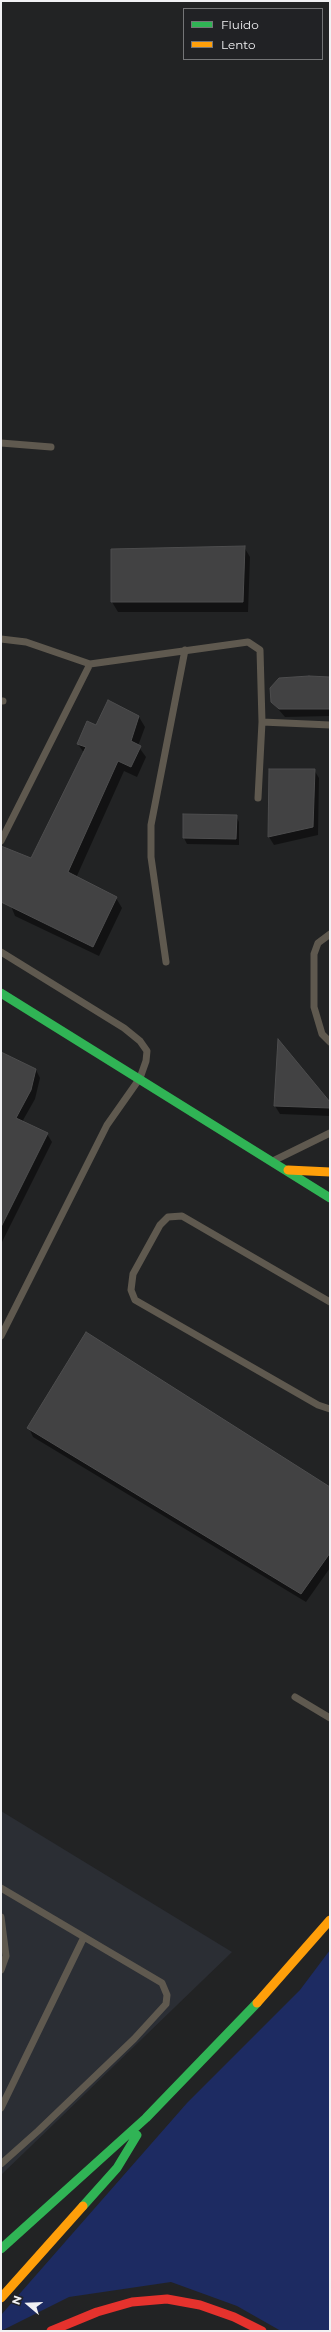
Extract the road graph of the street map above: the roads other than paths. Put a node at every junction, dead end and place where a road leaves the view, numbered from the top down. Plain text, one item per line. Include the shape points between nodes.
1 (1, 443) edge
2 (52, 447) dead end
3 (1, 639) edge
4 (185, 650) junction
5 (90, 664) junction
6 (262, 722) junction
7 (330, 725) edge
8 (258, 798) dead end
9 (1, 841) edge
10 (330, 934) edge
11 (1, 952) edge
12 (166, 962) dead end
13 (1, 993) edge
14 (330, 1042) edge
15 (140, 1078) junction
16 (330, 1133) edge
17 (273, 1161) junction
18 (288, 1170) junction
19 (330, 1172) edge
20 (330, 1198) edge
21 (330, 1302) edge
22 (1, 1336) edge
23 (330, 1409) edge
24 (295, 1697) dead end
25 (330, 1718) edge
26 (1, 1888) edge
27 (1, 1917) edge
28 (330, 1920) edge
29 (84, 1937) junction
30 (1, 1970) edge
31 (1, 2108) edge
32 (146, 2118) junction
33 (1, 2164) edge
34 (1, 2249) edge
35 (1, 2298) edge
36 (52, 2331) edge
37 (262, 2331) edge

1 - 2 lane
3 - 5 lane via 26,642
4 - 5 lane
4 - 6 lane via 248,642 256,645 260,650
4 - 12 lane via 151,825 151,857
5 - 9 lane
6 - 7 lane
6 - 8 lane
10 - 14 lane via 318,942 314,954 314,1007 322,1034
11 - 15 lane via 124,1028 140,1041 147,1051
13 - 15 main road
15 - 17 main road
15 - 22 lane via 107,1125
16 - 17 lane
17 - 18 main road
18 - 19 main road
18 - 20 main road
21 - 23 lane via 182,1216 168,1218 160,1225 133,1274 131,1290 136,1300 318,1405
24 - 25 lane
26 - 29 lane
27 - 30 lane via 6,1956
28 - 32 main road via 285,1972
29 - 31 lane
29 - 33 lane via 162,1983 168,1994 166,2004 115,2058
32 - 34 main road
32 - 35 main road via 117,2168
36 - 37 main road via 97,2312 132,2302 167,2299 200,2305 234,2317

